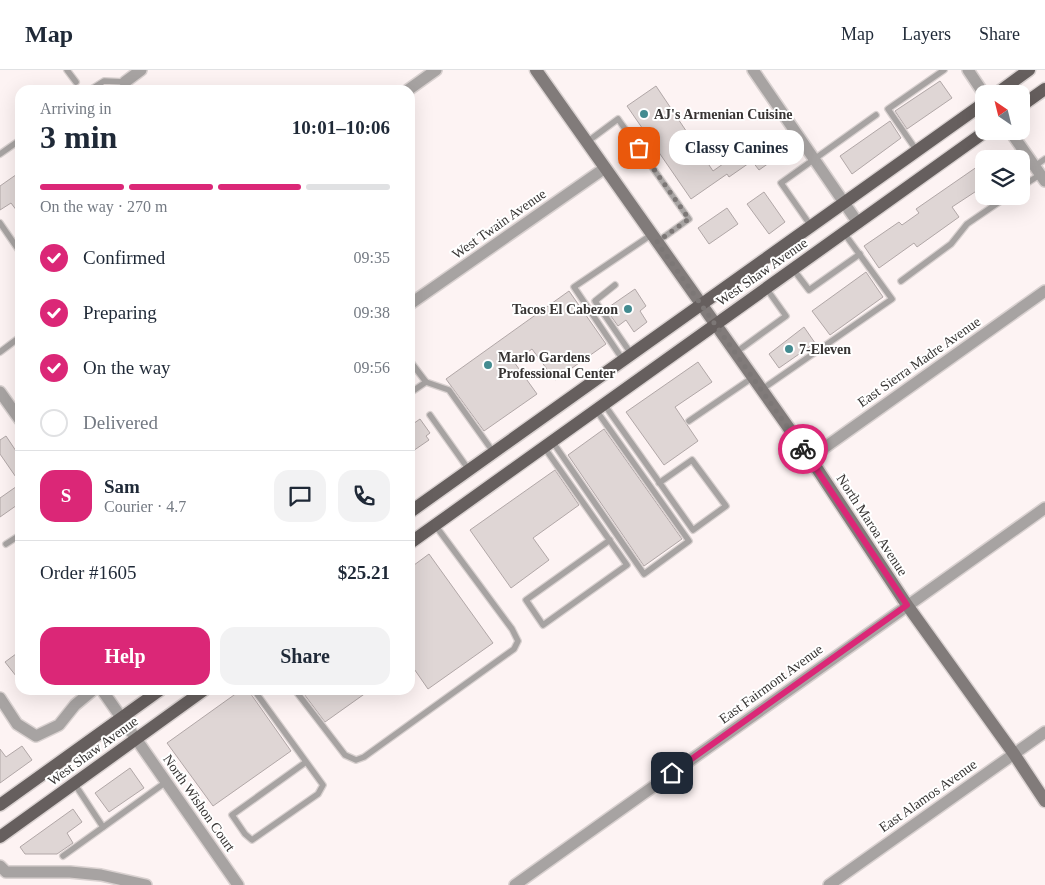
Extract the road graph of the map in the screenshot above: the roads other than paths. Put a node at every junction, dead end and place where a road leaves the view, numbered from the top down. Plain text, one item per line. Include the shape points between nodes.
1 (67, 70) edge
2 (141, 70) edge
3 (436, 70) edge
4 (536, 70) edge
5 (753, 70) edge
6 (944, 70) edge
7 (968, 70) edge
8 (1030, 70) edge
9 (76, 82) dead end
10 (125, 82) joint
11 (98, 85) edge
12 (415, 85) edge
13 (978, 85) edge
14 (1009, 85) edge
15 (1045, 89) edge
16 (1030, 100) edge
17 (975, 108) edge
18 (876, 115) dead end
19 (975, 139) edge
20 (1016, 140) edge
21 (587, 142) junction
22 (15, 144) edge
23 (917, 150) junction
24 (0, 154) edge
25 (814, 159) junction
26 (1045, 159) edge
27 (605, 168) junction
28 (1040, 174) edge
29 (844, 203) junction
30 (995, 205) edge
31 (0, 222) edge
32 (858, 223) junction
33 (811, 226) junction
34 (844, 233) junction
35 (654, 239) junction
36 (15, 244) edge
37 (860, 254) junction
38 (793, 269) junction
39 (901, 281) dead end
40 (616, 285) dead end
41 (766, 288) junction
42 (1045, 291) edge
43 (415, 301) edge
44 (700, 305) junction
45 (714, 325) junction
46 (15, 341) edge
47 (0, 352) edge
48 (735, 353) junction
49 (627, 357) junction
50 (415, 368) edge
51 (752, 378) junction
52 (426, 382) junction
53 (415, 390) edge
54 (761, 390) junction
55 (0, 392) edge
56 (600, 407) junction
57 (15, 413) edge
58 (430, 415) dead end
59 (689, 421) dead end
60 (548, 444) junction
61 (494, 453) junction
62 (810, 458) junction
63 (469, 470) junction
64 (659, 482) junction
65 (415, 507) edge
66 (1045, 508) edge
67 (435, 525) junction
68 (15, 538) edge
69 (415, 539) edge
70 (610, 540) junction
71 (6, 544) dead end
72 (907, 605) junction
73 (87, 695) edge
74 (106, 695) edge
75 (153, 695) edge
76 (197, 695) edge
77 (258, 695) edge
78 (300, 695) edge
79 (1, 704) edge
80 (122, 717) junction
81 (1045, 732) edge
82 (136, 739) junction
83 (1014, 754) junction
84 (306, 762) junction
85 (166, 782) junction
86 (74, 784) junction
87 (1045, 800) edge
88 (0, 805) edge
89 (103, 827) junction
90 (0, 837) edge
91 (63, 856) dead end
92 (0, 866) edge
93 (146, 885) edge
94 (238, 885) edge
95 (515, 885) edge
96 (829, 885) edge

1 - 9 lane
2 - 10 street
3 - 12 street
4 - 21 main road, North Maroa Avenue
5 - 25 street
6 - 23 lane via 888,109
7 - 13 street
8 - 14 main road
10 - 11 lane via 104,81
15 - 16 main road
17 - 23 main road, West Shaw Avenue
18 - 25 lane
19 - 32 main road, West Shaw Avenue
20 - 28 street
21 - 27 main road, North Maroa Avenue
21 - 35 lane via 618,120 689,219
22 - 24 lane
23 - 29 main road, West Shaw Avenue
25 - 29 street
25 - 33 lane via 781,183
26 - 28 lane
27 - 35 main road, North Maroa Avenue
27 - 43 street, West Twain Avenue
29 - 32 street
29 - 33 main road, West Shaw Avenue
30 - 39 lane via 967,224 950,244
31 - 36 lane
32 - 34 main road, West Shaw Avenue
33 - 44 main road, West Shaw Avenue
34 - 37 lane
34 - 38 main road, West Shaw Avenue
35 - 44 main road, North Maroa Avenue
35 - 49 lane via 574,287
37 - 38 lane via 808,290
37 - 54 lane via 892,299
38 - 41 main road, West Shaw Avenue
40 - 49 lane via 596,301
41 - 45 main road, West Shaw Avenue
41 - 48 lane via 786,316
42 - 62 street, East Sierra Madre Avenue
44 - 45 main road, North Maroa Avenue
44 - 49 main road, West Shaw Avenue
45 - 48 main road, North Maroa Avenue
45 - 56 main road, West Shaw Avenue
46 - 47 lane
48 - 51 main road, North Maroa Avenue
49 - 61 main road, West Shaw Avenue
50 - 52 lane
51 - 54 main road, North Maroa Avenue
51 - 59 lane
52 - 53 lane
52 - 61 lane via 449,390
54 - 62 main road, North Maroa Avenue
55 - 57 street
56 - 60 main road, West Shaw Avenue
56 - 60 lane via 690,542 644,574
56 - 64 lane
58 - 63 lane
60 - 67 main road, West Shaw Avenue
60 - 70 lane
61 - 63 main road, West Shaw Avenue
62 - 72 main road, North Maroa Avenue
63 - 65 main road, West Shaw Avenue
64 - 64 lane via 693,530 726,506 692,460
66 - 72 street, East Fairmont Avenue
67 - 69 main road, West Shaw Avenue
67 - 78 lane via 512,629 518,642 514,648 356,760 345,755
68 - 71 lane
70 - 70 lane via 627,565 543,625 526,600
72 - 83 main road, North Maroa Avenue
72 - 95 street, East Fairmont Avenue
73 - 79 street via 59,725 36,736 17,724
74 - 80 street, North Wishon Court
75 - 80 main road, West Shaw Avenue
76 - 82 main road, West Shaw Avenue
77 - 84 lane
80 - 82 street, North Wishon Court
80 - 88 main road, West Shaw Avenue
81 - 83 street, East Alamos Avenue
82 - 85 street, North Wishon Court
82 - 86 main road, West Shaw Avenue
83 - 87 main road, North Maroa Avenue
83 - 96 street, East Alamos Avenue
84 - 84 lane via 323,785 318,794 252,840 232,815
85 - 89 lane
85 - 94 street, North Wishon Court
86 - 89 lane
86 - 90 main road, West Shaw Avenue
89 - 91 lane
92 - 93 street via 6,872 70,872

